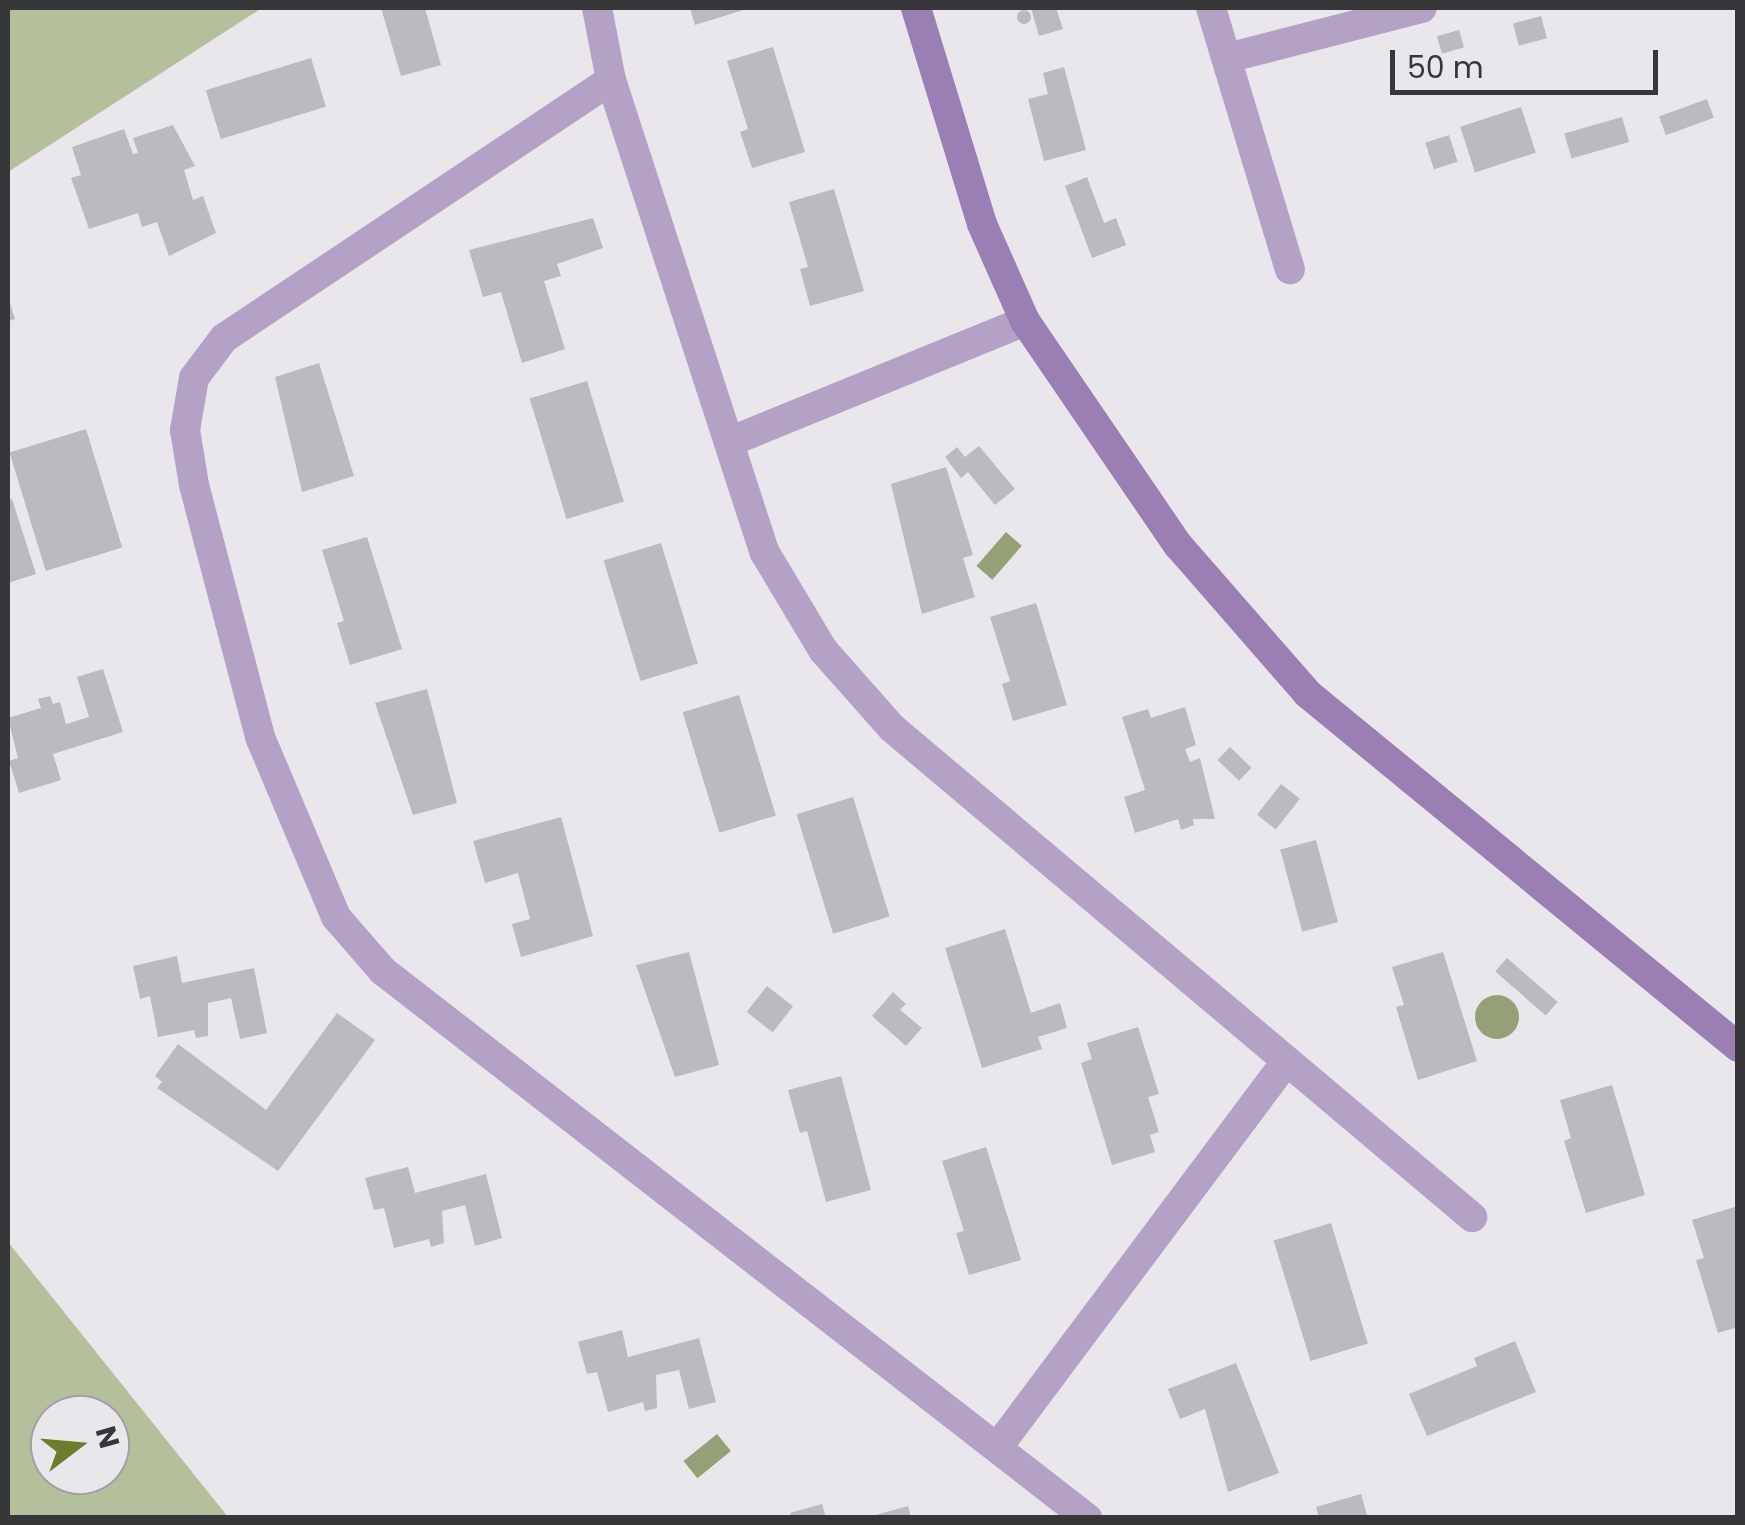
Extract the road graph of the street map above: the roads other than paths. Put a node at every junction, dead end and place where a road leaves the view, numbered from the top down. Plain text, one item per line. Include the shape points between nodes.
1 (597, 8) edge
2 (916, 8) edge
3 (1211, 8) edge
4 (1422, 8) edge
5 (1227, 58) junction
6 (612, 80) junction
7 (1290, 269) dead end
8 (1025, 321) junction
9 (729, 442) junction
10 (1738, 1047) edge
11 (1286, 1062) junction
12 (1472, 1217) dead end
13 (1000, 1444) junction
14 (1087, 1518) edge

1 - 6 street
2 - 8 street via 982,224
3 - 5 street
4 - 5 street
5 - 7 street
6 - 9 street
6 - 13 street via 224,338 194,378 185,430 194,485 260,737 336,917 383,971
8 - 9 street
8 - 10 street via 1178,545 1308,694
9 - 11 street via 766,553 823,650 892,728
11 - 12 street
11 - 13 street
13 - 14 street

